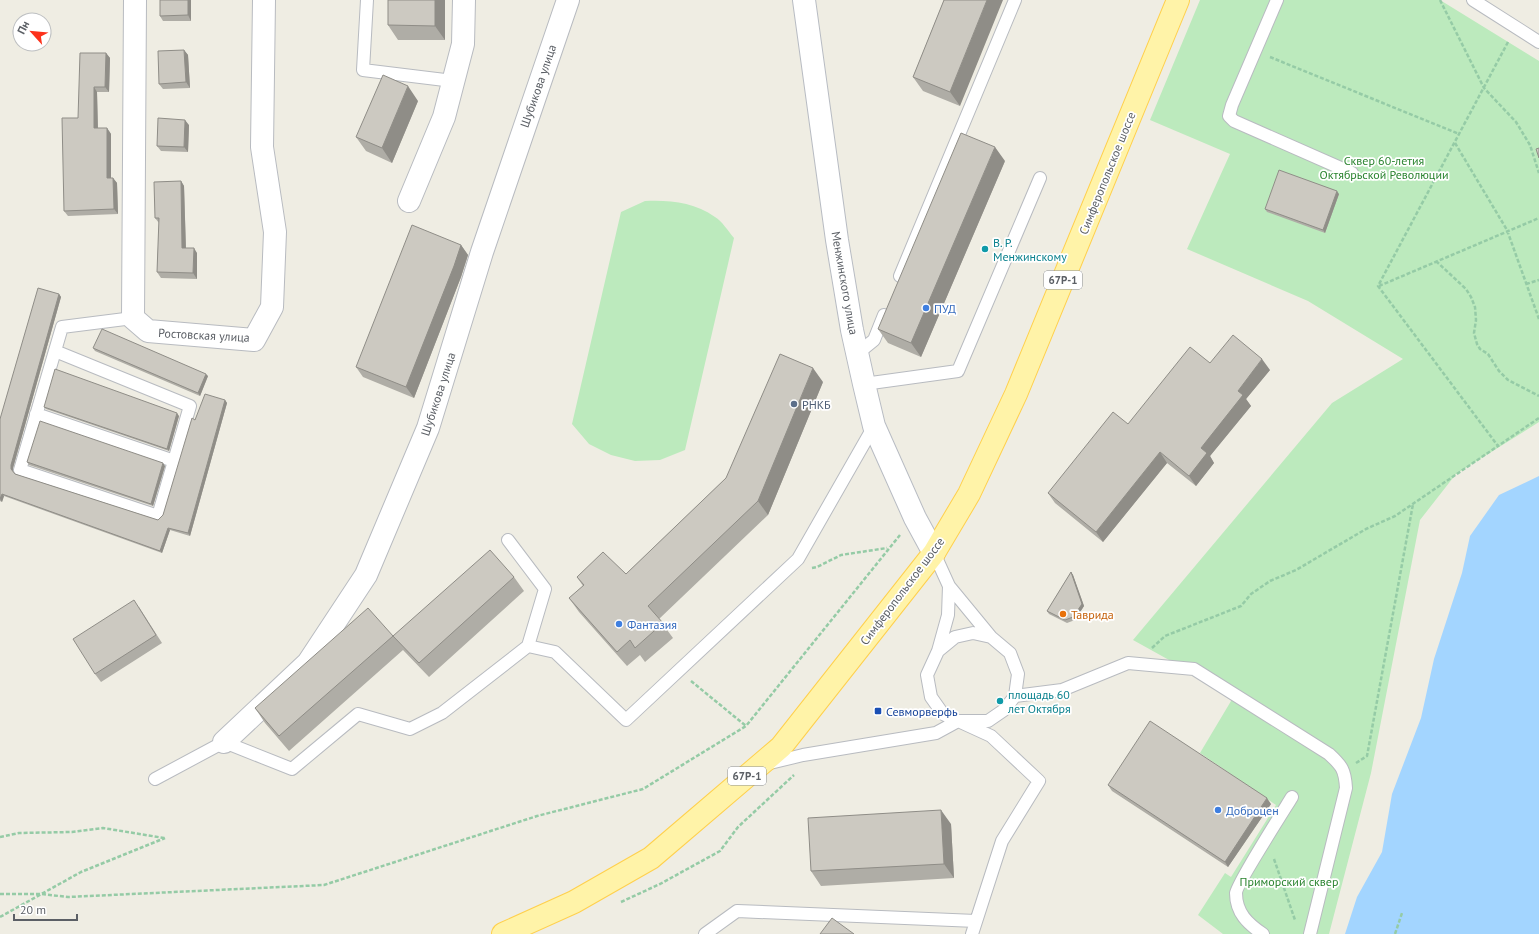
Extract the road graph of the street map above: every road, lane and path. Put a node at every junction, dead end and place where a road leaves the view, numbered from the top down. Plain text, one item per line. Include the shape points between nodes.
1 (135, 0) edge
2 (264, 0) edge
3 (367, 0) edge
4 (464, 0) edge
5 (568, 0) edge
6 (804, 0) edge
7 (1015, 0) edge
8 (1178, 0) edge
9 (1277, 0) edge
10 (1440, 0) edge
11 (1474, 0) edge
12 (1516, 27) junction
13 (1539, 42) edge
14 (1255, 51) junction
15 (454, 81) junction
16 (1484, 88) junction
17 (1459, 134) junction
18 (1455, 143) junction
19 (1352, 172) dead end
20 (1539, 173) edge
21 (1040, 178) dead end
22 (409, 201) dead end
23 (1539, 218) edge
24 (1507, 230) junction
25 (1436, 261) junction
26 (1539, 280) edge
27 (1526, 284) junction
28 (1378, 286) junction
29 (895, 289) edge
30 (889, 304) edge
31 (133, 318) junction
32 (1539, 319) edge
33 (55, 351) junction
34 (858, 353) junction
35 (864, 384) junction
36 (1539, 396) edge
37 (36, 414) junction
38 (1539, 418) edge
39 (874, 426) junction
40 (1498, 446) junction
41 (174, 461) junction
42 (1413, 504) junction
43 (915, 518) junction
44 (508, 540) dead end
45 (888, 548) junction
46 (934, 553) junction
47 (788, 569) junction
48 (949, 586) junction
49 (992, 637) junction
50 (528, 646) junction
51 (938, 650) junction
52 (1128, 664) junction
53 (678, 671) junction
54 (1015, 696) junction
55 (958, 721) junction
56 (746, 726) junction
57 (224, 742) junction
58 (818, 752) junction
59 (759, 766) junction
60 (1345, 772) junction
61 (155, 779) dead end
62 (1292, 797) dead end
63 (0, 837) edge
64 (1267, 838) junction
65 (0, 894) edge
66 (41, 894) junction
67 (619, 903) dead end
68 (1402, 913) dead end
69 (0, 917) edge
70 (976, 921) junction
71 (1297, 927) dead end
72 (503, 934) edge
73 (705, 934) edge
74 (972, 934) edge
75 (1263, 934) edge
76 (1310, 934) edge
77 (1395, 934) edge

1 - 31 street
2 - 31 street, Ростовская улица via 262,147 275,232 272,307 254,340 148,332
3 - 15 lane via 363,70
4 - 15 street via 463,44
5 - 57 street, Шубикова улица via 482,252 428,428 366,575 308,663
6 - 34 street, Менжинского улица via 837,240
7 - 29 lane
8 - 46 main road, Симферопольское шоссе / 67Р-1 via 1016,394 969,494
9 - 14 lane
10 - 16 path
11 - 12 lane
12 - 13 lane
12 - 16 path
14 - 17 path
14 - 19 lane via 1229,116
15 - 22 street via 444,117
16 - 17 path
16 - 20 path via 1516,122 1530,145
17 - 18 path
18 - 24 path
18 - 28 path
21 - 35 lane via 958,371
23 - 24 path
24 - 25 path
24 - 27 path
25 - 28 path
25 - 36 path via 1471,297 1475,307 1476,344 1488,354 1508,380
26 - 27 path
27 - 32 path
28 - 40 path
30 - 34 lane via 874,340
31 - 33 lane via 62,327
33 - 37 lane
33 - 41 lane via 190,406
34 - 35 street, Менжинского улица
35 - 39 street, Менжинского улица
37 - 41 lane
37 - 41 lane via 20,470 158,516
38 - 40 path
39 - 43 street, Менжинского улица
39 - 47 lane via 798,559
40 - 42 path
42 - 52 path via 1296,570 1270,581 1251,594 1241,606 1165,636
42 - 60 path via 1367,756
43 - 45 path
43 - 46 street, Менжинского улица
44 - 50 lane via 545,589
45 - 47 path via 841,555 817,567
45 - 56 path
46 - 48 lane
46 - 59 main road, Симферопольское шоссе / 67Р-1 via 781,747
47 - 53 lane
48 - 49 lane
48 - 51 lane via 948,615
49 - 51 lane via 973,633 955,637
49 - 54 lane via 1010,654 1018,674
50 - 53 lane via 554,652 626,720
50 - 57 lane via 442,713 410,729 358,714 292,769
51 - 55 lane via 927,675 931,697 942,714
52 - 54 lane via 1062,690
52 - 60 lane via 1194,669 1328,754
53 - 56 path
54 - 55 lane via 1004,710 988,721
55 - 58 lane via 936,733
55 - 70 lane via 991,736 1039,781 1002,841
56 - 66 path via 643,789 537,816 324,885 68,897
57 - 61 lane
58 - 59 lane
58 - 67 path via 738,827 720,851
59 - 72 main road, Симферопольское шоссе / 67Р-1 via 651,858 574,902
60 - 76 lane via 1346,788
62 - 64 lane
63 - 66 path via 19,833 72,832 103,828 165,838 81,872
64 - 71 path
64 - 75 lane via 1236,891 1238,910 1249,925
65 - 66 path
66 - 69 path
68 - 77 path
70 - 73 lane via 737,911
70 - 74 lane

